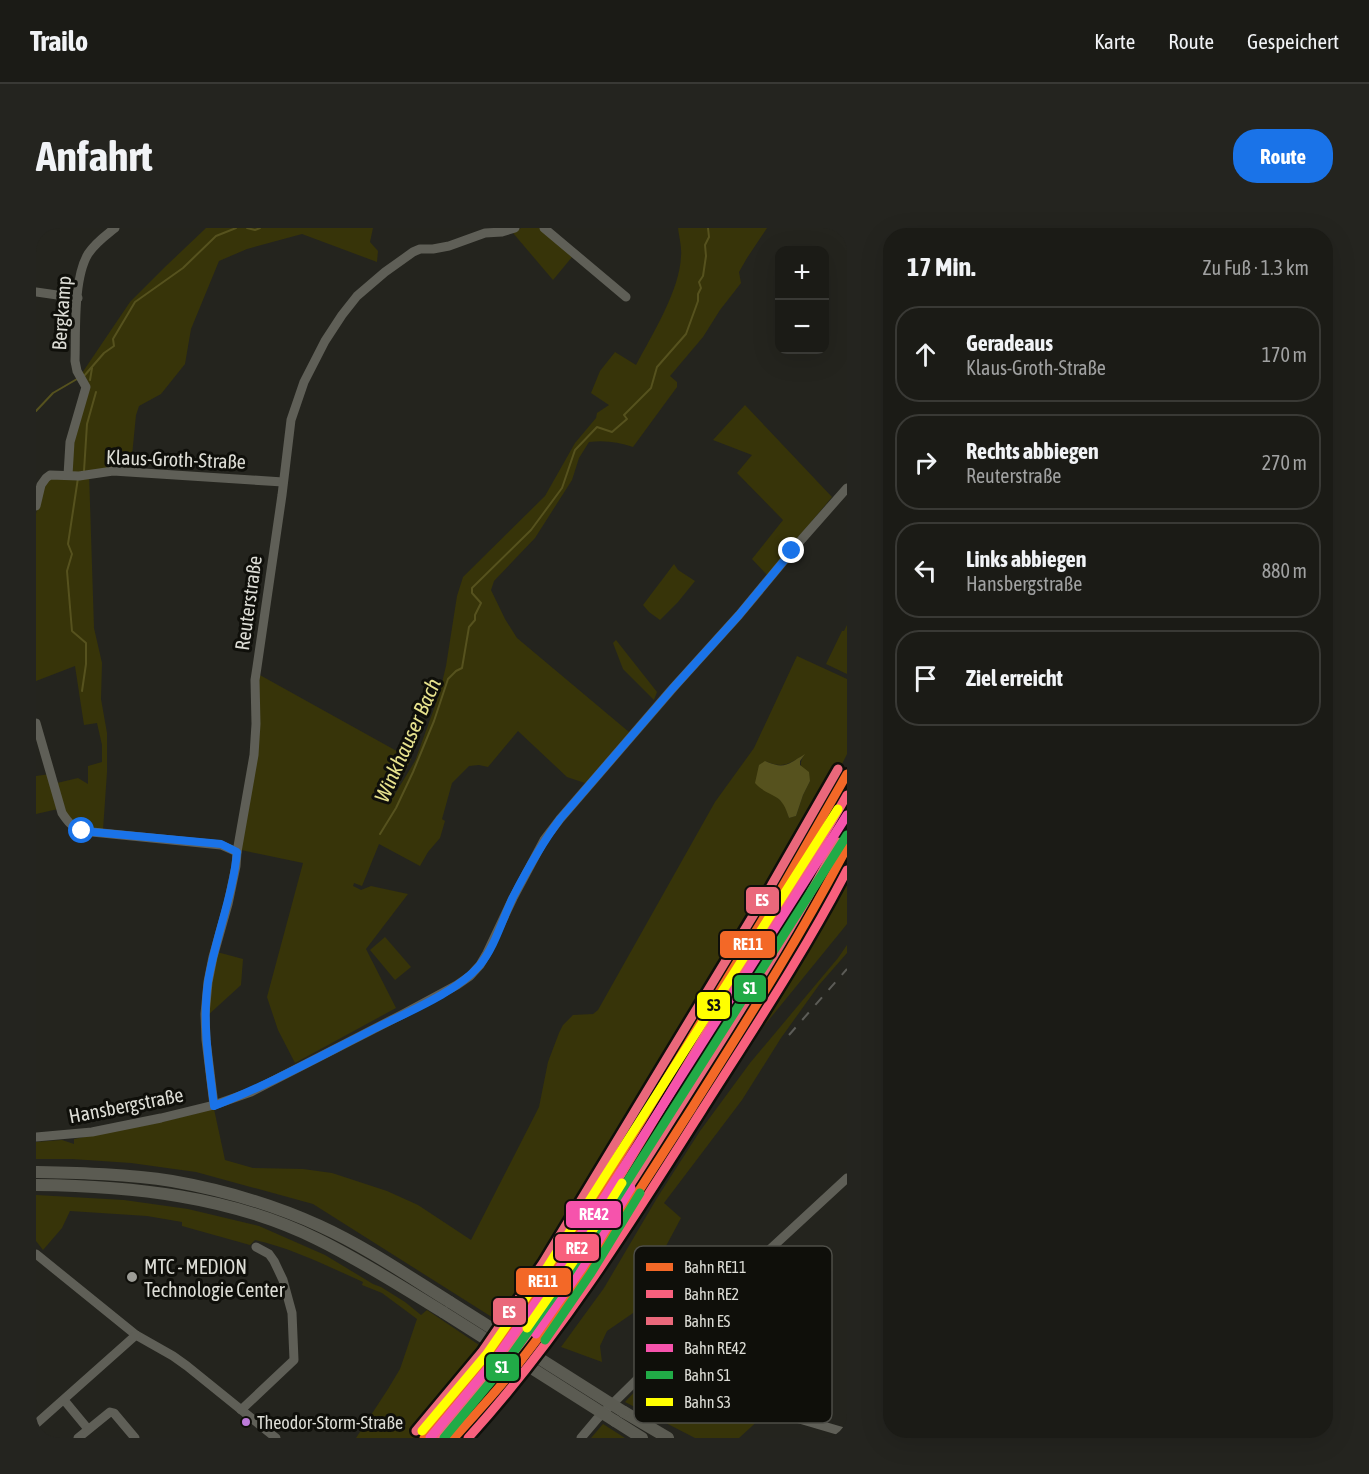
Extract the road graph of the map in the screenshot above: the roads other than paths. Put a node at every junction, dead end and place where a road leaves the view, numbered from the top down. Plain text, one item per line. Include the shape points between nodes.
1 (115, 228) edge
2 (514, 228) edge
3 (544, 228) edge
4 (36, 292) edge
5 (626, 297) dead end
6 (78, 298) junction
7 (68, 475) junction
8 (283, 482) junction
9 (847, 488) edge
10 (36, 506) edge
11 (36, 723) edge
12 (237, 852) junction
13 (214, 1106) junction
14 (36, 1137) edge
15 (36, 1172) edge
16 (847, 1178) edge
17 (36, 1185) edge
18 (774, 1246) edge
19 (256, 1247) dead end
20 (36, 1254) edge
21 (447, 1307) junction
22 (136, 1335) junction
23 (634, 1384) edge
24 (64, 1400) junction
25 (241, 1410) junction
26 (634, 1418) edge
27 (643, 1423) edge
28 (813, 1423) edge
29 (36, 1424) edge
30 (88, 1429) junction
31 (847, 1433) edge
32 (270, 1436) edge
33 (78, 1438) edge
34 (135, 1438) edge
35 (581, 1438) edge
36 (642, 1438) edge
37 (668, 1438) edge

1 - 6 street, Bergkamp via 88,255 82,267
2 - 8 street, Reuterstraße via 449,246 420,249 357,296 334,326 303,382 291,420
3 - 5 street
4 - 6 street
6 - 7 street, Bergkamp via 75,361 86,387 70,442
7 - 8 street, Klaus-Groth-Straße via 121,471
7 - 10 street, Klaus-Groth-Straße via 46,478
8 - 12 street, Reuterstraße via 255,680 253,766
9 - 13 street, Hansbergstraße via 560,819 544,840 487,953 470,976 251,1092
11 - 12 street via 62,813 75,828 221,844
12 - 13 street, Reuterstraße via 211,965 205,1014
13 - 14 street, Hansbergstraße via 92,1132
15 - 21 highway via 172,1181 262,1204 361,1248
16 - 18 street
17 - 21 highway via 170,1194 261,1216 315,1238
19 - 25 street via 269,1254 283,1280 292,1313 294,1360
20 - 22 street
21 - 26 highway, bridge
21 - 36 highway, bridge
22 - 24 street
22 - 25 street via 180,1360
23 - 35 street
24 - 29 street
24 - 30 street
25 - 32 street
27 - 37 highway, bridge
28 - 31 street
30 - 33 street
30 - 34 street via 110,1412

